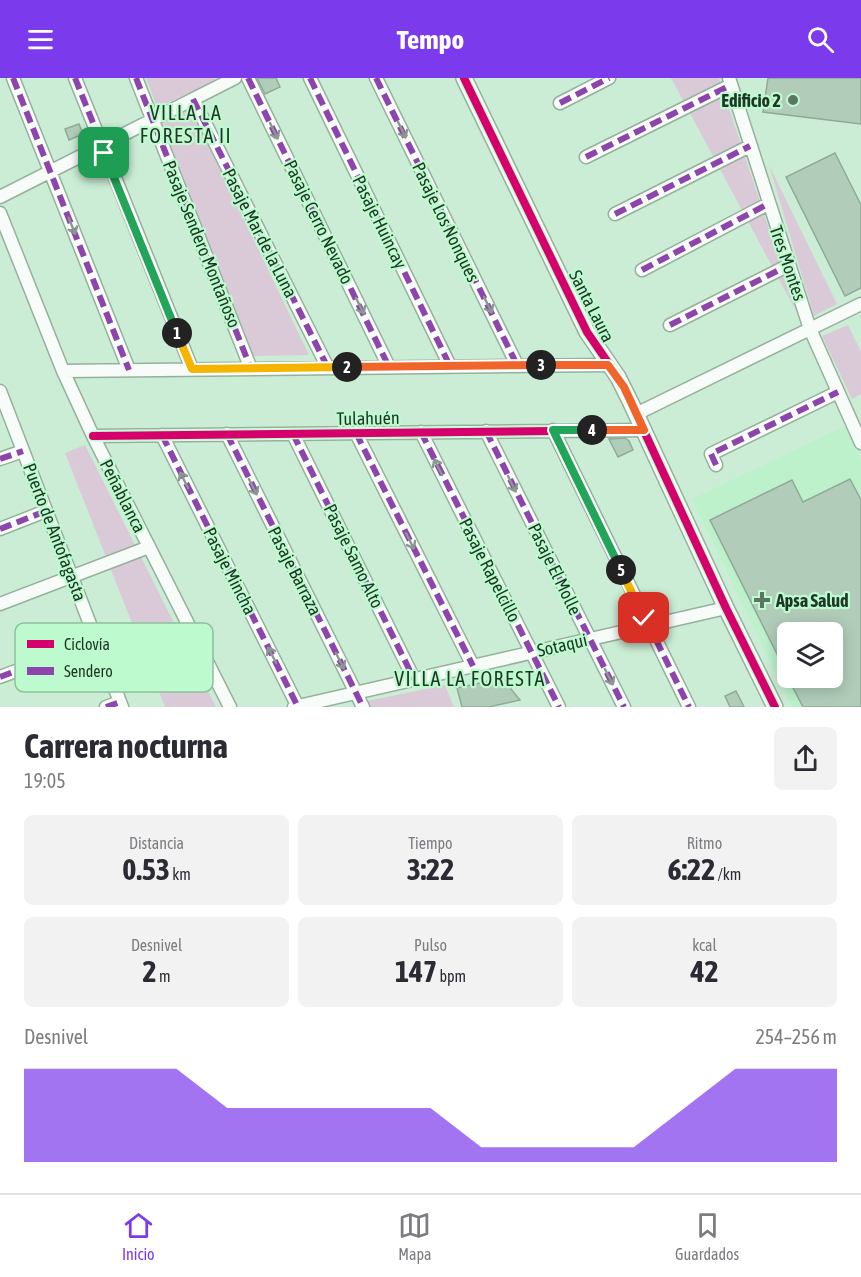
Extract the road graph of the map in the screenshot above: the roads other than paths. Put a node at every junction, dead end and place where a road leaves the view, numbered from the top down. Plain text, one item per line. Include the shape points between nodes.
1 (13, 78) edge
2 (75, 78) edge
3 (135, 78) edge
4 (235, 78) edge
5 (248, 78) edge
6 (310, 78) edge
7 (376, 78) edge
8 (464, 78) edge
9 (609, 78) edge
10 (730, 82) edge
11 (193, 99) junction
12 (560, 103) dead end
13 (152, 120) junction
14 (101, 146) junction
15 (750, 146) junction
16 (586, 157) dead end
17 (50, 172) junction
18 (0, 197) edge
19 (768, 204) junction
20 (0, 213) edge
21 (615, 214) dead end
22 (789, 265) junction
23 (642, 270) dead end
24 (861, 304) edge
25 (670, 325) dead end
26 (810, 329) junction
27 (517, 365) junction
28 (608, 365) junction
29 (450, 366) junction
30 (389, 367) junction
31 (328, 368) junction
32 (192, 369) junction
33 (251, 369) junction
34 (129, 370) junction
35 (63, 371) junction
36 (0, 391) edge
37 (838, 392) junction
38 (636, 414) junction
39 (553, 430) junction
40 (644, 430) junction
41 (486, 431) junction
42 (421, 432) junction
43 (356, 433) junction
44 (227, 434) junction
45 (293, 434) junction
46 (162, 435) junction
47 (93, 436) junction
48 (861, 443) edge
49 (23, 451) junction
50 (0, 459) edge
51 (716, 465) dead end
52 (46, 511) junction
53 (0, 529) edge
54 (149, 547) junction
55 (71, 576) junction
56 (0, 604) edge
57 (726, 608) junction
58 (89, 623) edge
59 (187, 623) edge
60 (648, 626) junction
61 (590, 639) junction
62 (532, 652) junction
63 (473, 666) junction
64 (15, 671) edge
65 (213, 673) edge
66 (0, 677) edge
67 (414, 679) junction
68 (356, 693) junction
69 (121, 704) edge
70 (106, 707) edge
71 (230, 707) edge
72 (296, 707) edge
73 (363, 707) edge
74 (559, 707) edge
75 (624, 707) edge
76 (689, 707) edge
77 (775, 707) edge

1 - 17 street
2 - 14 street
3 - 13 street, Pasaje Sendero Montañoso
4 - 11 street
5 -> 30 street, Pasaje Cerro Nevado
6 - 29 street, Pasaje Huincay
7 -> 27 street, Pasaje Los Nonques
8 - 28 street, Santa Laura via 587,332
9 - 12 street
10 - 15 street, Tres Montes
10 - 16 street
11 - 13 street
11 - 31 street, Pasaje Mar de la Luna
13 - 14 street
13 - 33 street, Pasaje Sendero Montañoso
14 - 17 street
14 - 32 street
15 - 19 street, Tres Montes
15 - 21 street
17 - 18 street
17 -> 34 street
19 - 22 street, Tres Montes
19 - 23 street
20 - 35 street, Peñablanca
22 - 25 street
22 - 26 street, Tres Montes
24 - 26 street
26 - 37 street, Tres Montes
26 - 38 street
27 - 28 street
27 - 29 street
28 - 38 street, Santa Laura
29 - 30 street
30 - 31 street
31 - 33 street
32 - 33 street
32 - 34 street
34 - 35 street
35 - 47 street, Peñablanca
36 - 49 street, Puerto de Antofagasta
37 - 48 street, Tres Montes
37 - 51 street via 711,454
38 - 40 street, Santa Laura
39 - 40 street, Tulahuén
39 - 41 street, Tulahuén
39 - 60 street
40 - 57 street, Santa Laura
41 - 42 street, Tulahuén
41 -> 61 street, Pasaje El Molle
42 - 43 street, Tulahuén
62 -> 42 street, Pasaje Rapelcillo
43 - 45 street, Tulahuén
43 -> 63 street
44 - 45 street, Tulahuén
44 - 46 street, Tulahuén
44 -> 68 street, Pasaje Barraza
45 - 67 street, Pasaje Samo Alto
46 - 47 street, Tulahuén
72 -> 46 street, Pasaje Mincha
47 - 54 street, Peñablanca
49 - 50 street
49 - 52 street, Puerto de Antofagasta
52 - 53 street
52 - 55 street, Puerto de Antofagasta
54 - 55 street
54 - 59 street, Peñablanca
55 - 56 street
55 - 58 street, Puerto de Antofagasta
57 - 60 street, Sotaqui
57 - 77 street, Santa Laura
60 - 61 street, Sotaqui
60 - 76 street
61 - 62 street, Sotaqui
61 -> 75 street, Pasaje El Molle
62 - 63 street, Sotaqui
62 - 74 street, Pasaje Rapelcillo
63 - 67 street, Sotaqui
64 - 66 street
65 - 71 street, Peñablanca
67 - 68 street, Sotaqui
68 - 72 street, Sotaqui
68 - 73 street, Pasaje Barraza
69 - 70 street

